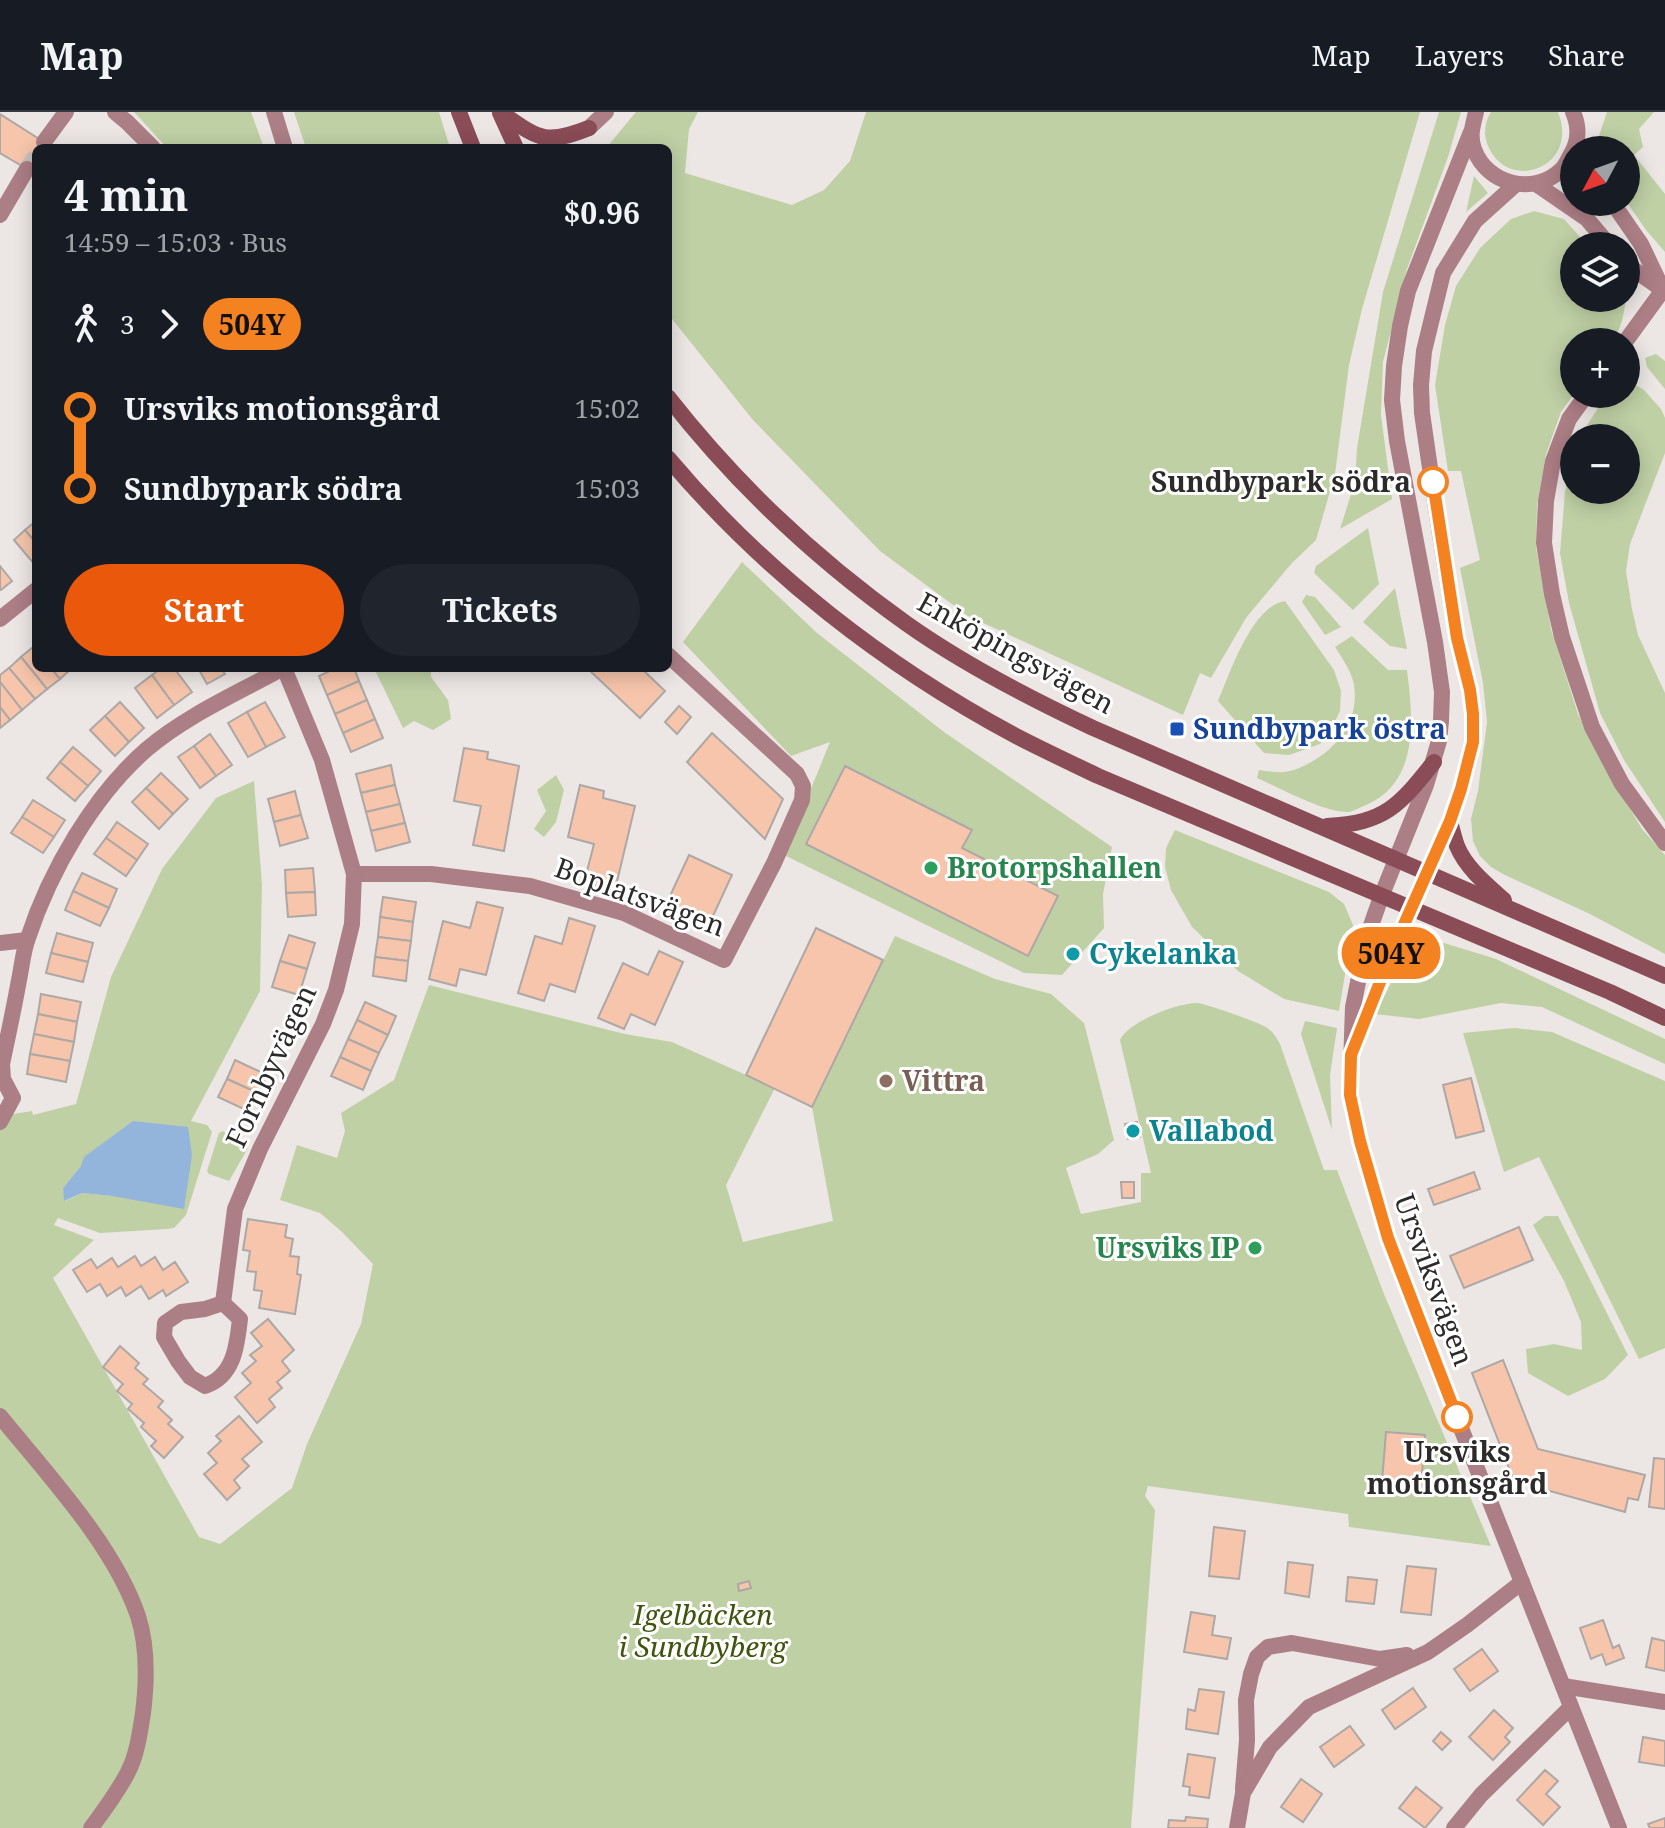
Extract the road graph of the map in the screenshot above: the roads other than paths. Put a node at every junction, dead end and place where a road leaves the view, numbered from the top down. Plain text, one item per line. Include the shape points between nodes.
1 (66, 112) edge
2 (115, 112) edge
3 (274, 112) edge
4 (459, 112) edge
5 (500, 112) edge
6 (606, 112) edge
7 (1476, 112) edge
8 (1586, 112) edge
9 (1575, 120) edge
10 (589, 128) junction
11 (1471, 132) junction
12 (44, 142) dead end
13 (149, 144) edge
14 (284, 144) edge
15 (471, 144) edge
16 (514, 144) edge
17 (579, 144) edge
18 (27, 169) tunnel mouth
19 (1560, 170) edge
20 (1516, 184) junction
21 (1536, 184) junction
22 (0, 215) edge
23 (1622, 216) edge
24 (1598, 232) edge
25 (1640, 274) edge
26 (1664, 291) edge
27 (1636, 328) edge
28 (672, 402) edge
29 (1577, 408) edge
30 (672, 462) edge
31 (32, 593) edge
32 (0, 619) edge
33 (672, 659) edge
34 (277, 672) edge
35 (286, 672) edge
36 (1434, 762) junction
37 (1450, 821) junction
38 (1322, 827) junction
39 (1665, 843) edge
40 (1396, 858) junction
41 (1426, 871) junction
42 (354, 874) junction
43 (1381, 897) junction
44 (1410, 909) junction
45 (1518, 911) junction
46 (27, 940) junction
47 (0, 943) edge
48 (1665, 976) edge
49 (1665, 1018) edge
50 (1351, 1055) junction
51 (1, 1064) edge
52 (0, 1122) edge
53 (223, 1303) junction
54 (0, 1416) edge
55 (1522, 1582) junction
56 (1428, 1652) junction
57 (1563, 1686) junction
58 (1665, 1702) edge
59 (1571, 1707) junction
60 (1243, 1793) junction
61 (91, 1828) edge
62 (1237, 1828) edge
63 (1454, 1828) edge
64 (1619, 1828) edge

1 - 12 street
2 - 13 street
3 - 14 street
4 - 15 main road
5 - 10 main road via 536,135 552,138
5 - 16 main road
6 - 10 street
7 - 11 street, Ursviksvägen
8 - 9 street
10 - 17 main road
11 - 20 street via 1474,150 1488,171
11 - 36 street, Ursviksvägen via 1408,291 1392,400 1442,692
18 - 22 street
19 - 21 street
20 - 21 street
20 - 37 street, Ursviksvägen via 1475,221 1443,273 1424,351 1422,413 1473,714 1471,752
21 - 24 street
23 - 26 street
25 - 26 street
26 - 27 street
28 - 38 main road, Enköpingsvägen via 750,491 908,625 1037,702
29 - 39 street via 1553,461 1546,501 1544,543 1552,594 1592,727 1622,784
30 - 43 main road via 712,507 833,617 947,696 1098,776
31 - 32 street
33 - 42 street, Boplatsvägen via 797,774 803,786 797,813 724,960 624,913 530,886 431,874
34 - 46 street via 189,720 147,749 113,785 71,842
35 - 42 street, Fornbyvägen via 322,760
36 - 38 main road via 1411,791 1373,819
36 - 40 street, Ursviksvägen
37 - 41 street, Ursviksvägen
37 - 45 main road via 1467,862
38 - 40 main road, Enköpingsvägen
40 - 41 main road, Enköpingsvägen
40 - 43 street, Ursviksvägen
41 - 44 street, Ursviksvägen
41 - 45 main road, Enköpingsvägen
42 - 53 street, Fornbyvägen via 352,924 336,990 235,1209
43 - 44 main road
43 - 50 street, Ursviksvägen via 1353,1007
44 - 49 main road
44 - 50 street, Ursviksvägen
45 - 48 main road, Enköpingsvägen
46 - 47 street
46 - 51 street
50 - 55 street, Ursviksvägen via 1350,1095 1388,1238
51 - 52 street via 13,1098
53 - 53 street via 181,1312 165,1323 164,1337 178,1361 205,1386 223,1376 237,1346 240,1319
54 - 61 street via 102,1546 128,1590 144,1643 145,1692 130,1769
55 - 56 street
55 - 57 street, Ursviksvägen
56 - 60 street via 1309,1707 1270,1747
56 - 60 street via 1380,1659 1292,1643 1268,1647 1257,1657 1246,1700
57 - 58 street
57 - 59 street, Ursviksvägen
59 - 63 street
59 - 64 street, Ursviksvägen
60 - 62 street

